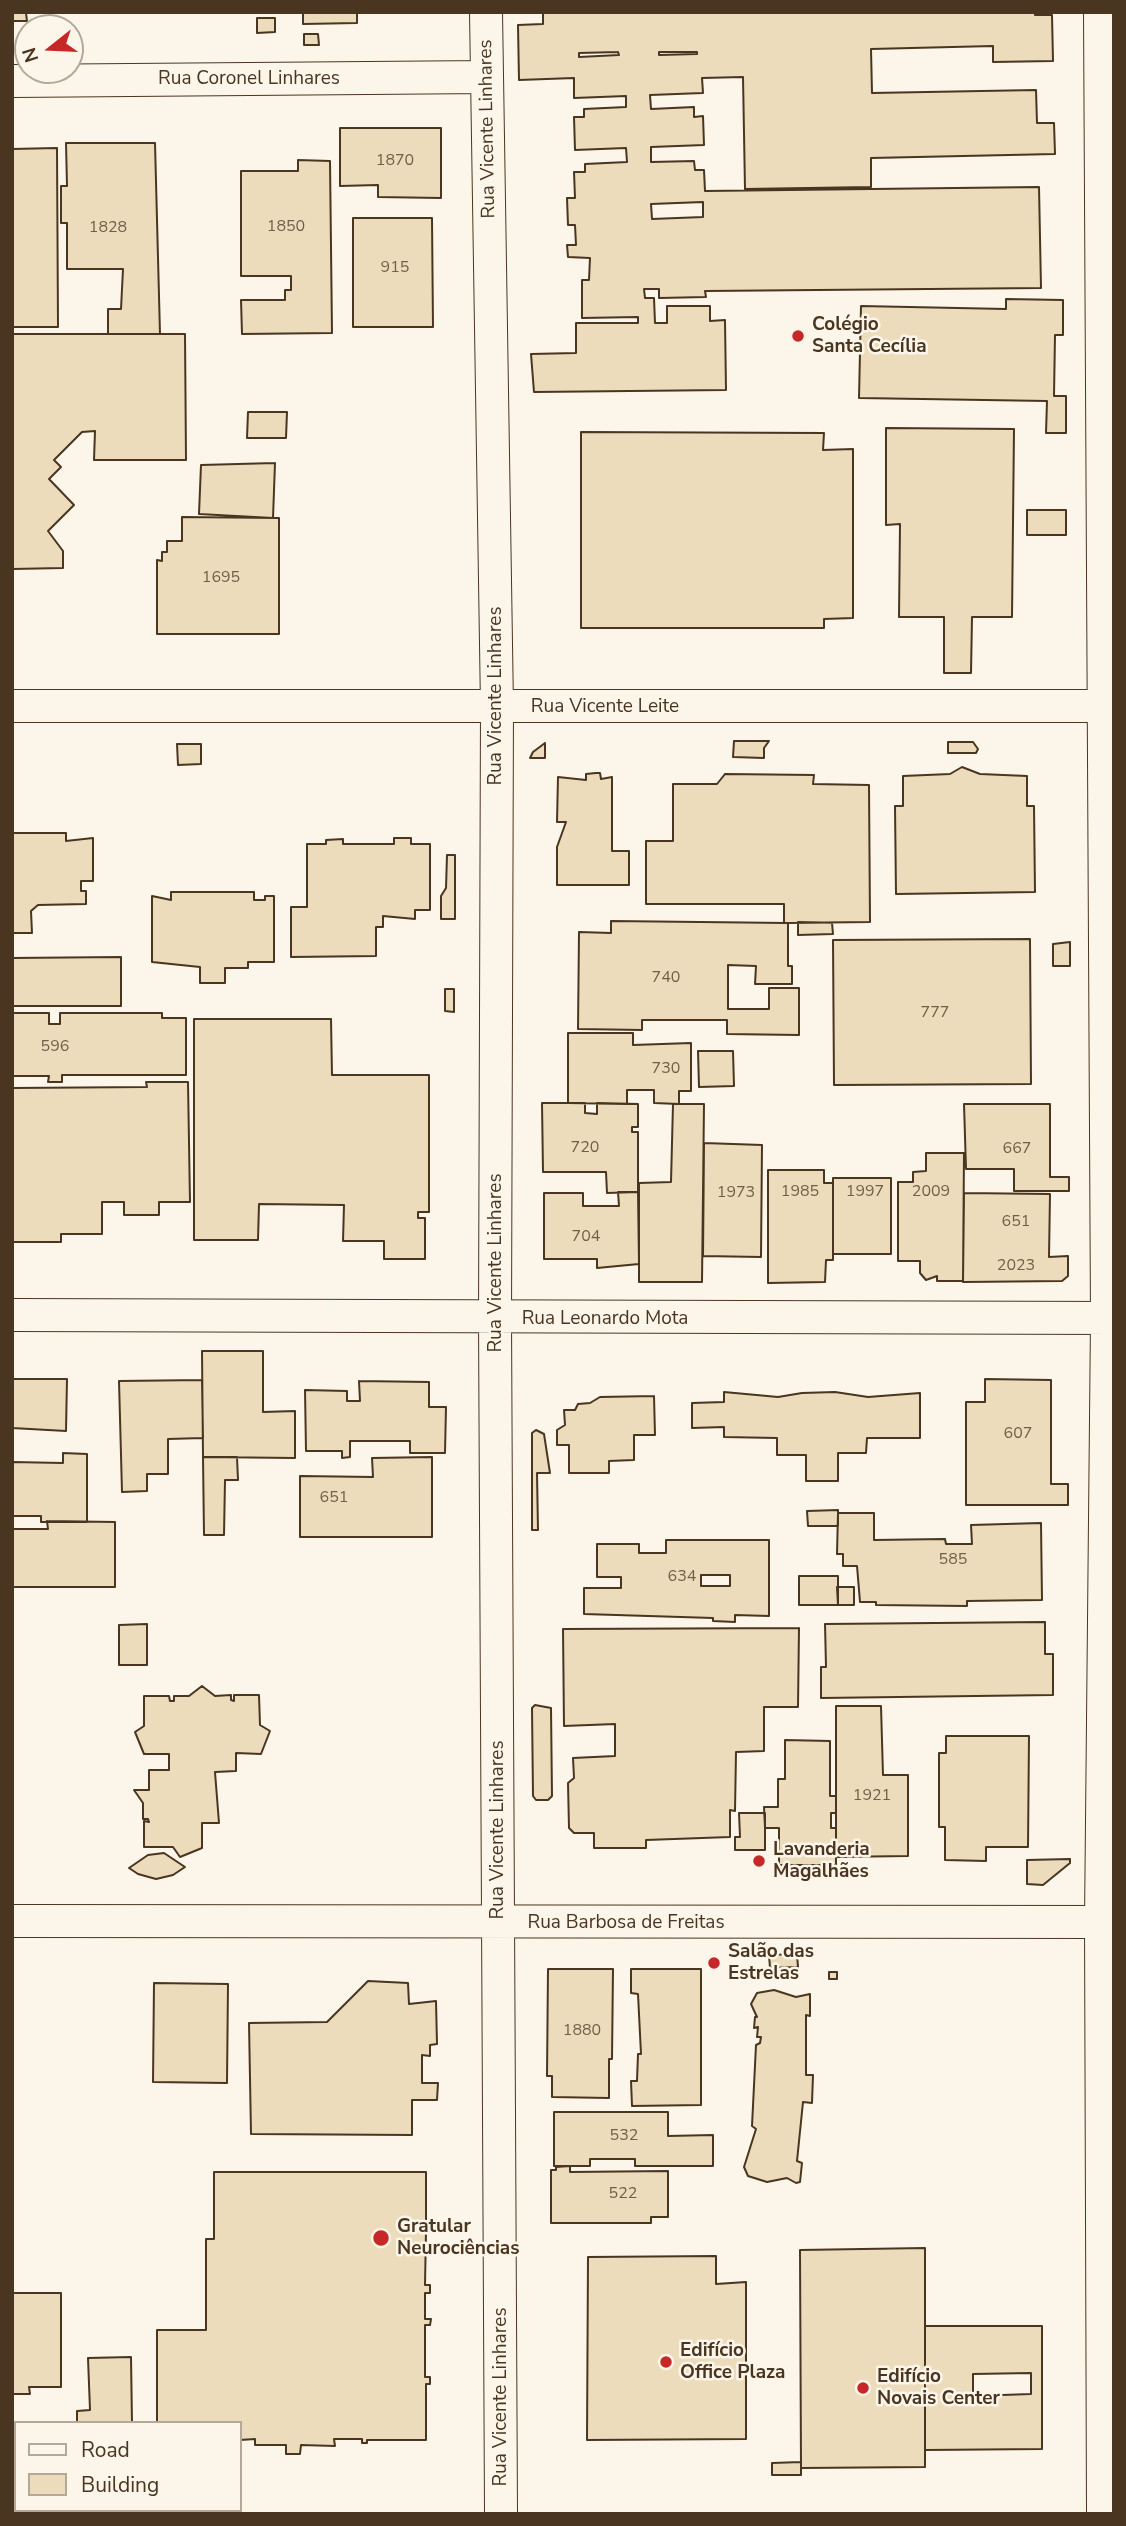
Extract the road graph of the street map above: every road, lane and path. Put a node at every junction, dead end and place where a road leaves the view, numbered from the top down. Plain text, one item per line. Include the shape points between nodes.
1 (486, 12) edge
2 (1100, 12) edge
3 (486, 76) junction
4 (12, 80) edge
5 (1108, 241) edge
6 (12, 706) edge
7 (1109, 706) edge
8 (497, 707) junction
9 (12, 1315) edge
10 (1110, 1318) edge
11 (495, 1319) junction
12 (1109, 1620) edge
13 (12, 1921) edge
14 (1107, 1922) edge
15 (498, 1923) junction
16 (501, 2514) edge
17 (1103, 2514) edge

1 - 3 street, Rua Vicente Linhares
2 - 5 street
3 - 4 street, Rua Coronel Linhares
3 - 8 street, Rua Vicente Linhares
5 - 7 street
6 - 8 street, Rua Vicente Leite
7 - 8 street, Rua Vicente Leite
7 - 10 street
8 - 11 street, Rua Vicente Linhares
9 - 11 street, Rua Leonardo Mota
10 - 11 street, Rua Leonardo Mota
10 - 12 street
11 - 15 street, Rua Vicente Linhares
12 - 14 street
13 - 15 street, Rua Barbosa de Freitas
14 - 15 street, Rua Barbosa de Freitas
14 - 17 street
15 - 16 street, Rua Vicente Linhares

